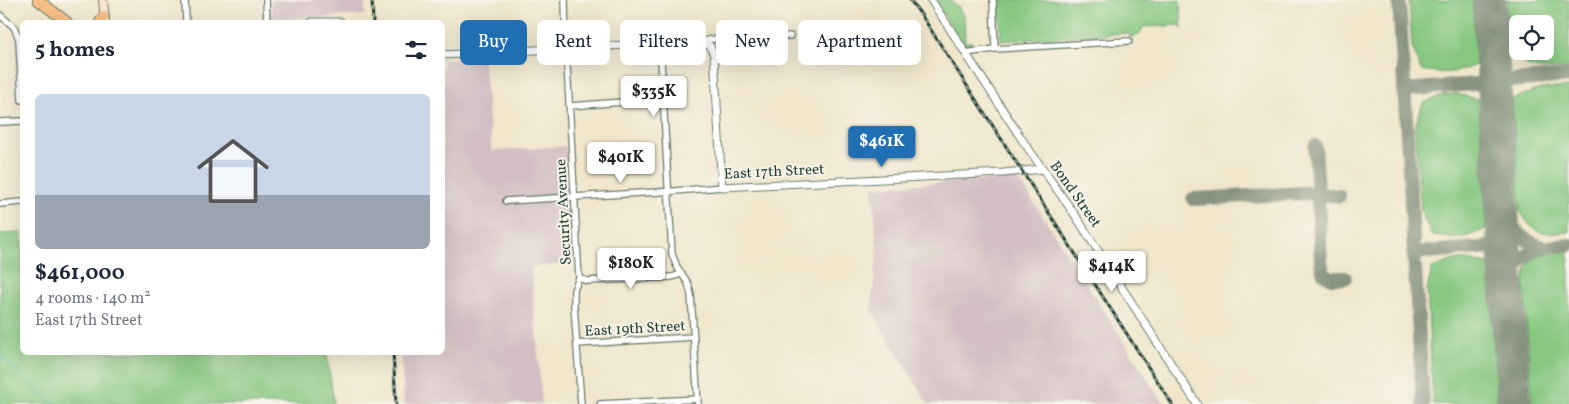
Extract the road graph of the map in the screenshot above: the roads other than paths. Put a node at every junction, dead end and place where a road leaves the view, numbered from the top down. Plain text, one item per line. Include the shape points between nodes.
1 (38, 0) edge
2 (103, 0) edge
3 (185, 0) edge
4 (266, 0) edge
5 (566, 0) edge
6 (931, 0) edge
7 (993, 0) edge
8 (0, 15) edge
9 (63, 20) edge
10 (103, 20) edge
11 (186, 20) edge
12 (267, 20) edge
13 (566, 20) edge
14 (790, 36) dead end
15 (20, 37) edge
16 (706, 41) edge
17 (1129, 41) dead end
18 (706, 43) edge
19 (995, 49) junction
20 (537, 50) edge
21 (965, 53) junction
22 (445, 55) edge
23 (567, 65) edge
24 (661, 65) edge
25 (663, 100) junction
26 (570, 106) junction
27 (20, 121) edge
28 (0, 122) edge
29 (1043, 169) junction
30 (722, 187) junction
31 (669, 192) junction
32 (575, 197) junction
33 (506, 201) dead end
34 (20, 202) edge
35 (0, 204) edge
36 (681, 274) junction
37 (579, 278) junction
38 (694, 337) junction
39 (577, 344) junction
40 (698, 401) edge
41 (581, 404) edge
42 (600, 404) edge
43 (1197, 404) edge

1 - 9 highway
2 - 10 main road
3 - 11 street
4 - 12 street
5 - 13 street, Security Avenue
6 - 21 street, Bond Street
7 - 19 street
8 - 15 street
14 - 16 street
17 - 19 street
18 - 30 street via 714,55
19 - 21 street
20 - 22 street
21 - 29 street, Bond Street
23 - 26 street, Security Avenue
24 - 25 street
25 - 26 street
25 - 31 street
26 - 32 street, Security Avenue
27 - 28 street
29 - 30 street, East 17th Street
29 - 43 street, Bond Street
30 - 31 street, East 17th Street
31 - 32 street, East 17th Street
31 - 36 street via 672,254
32 - 33 street, East 17th Street
32 - 37 street, Security Avenue
34 - 35 street
36 - 37 street via 587,282
36 - 38 street via 691,295
37 - 39 street, Security Avenue via 574,290
38 - 39 street, East 19th Street
38 - 40 street
39 - 41 street, Security Avenue
40 - 42 street

